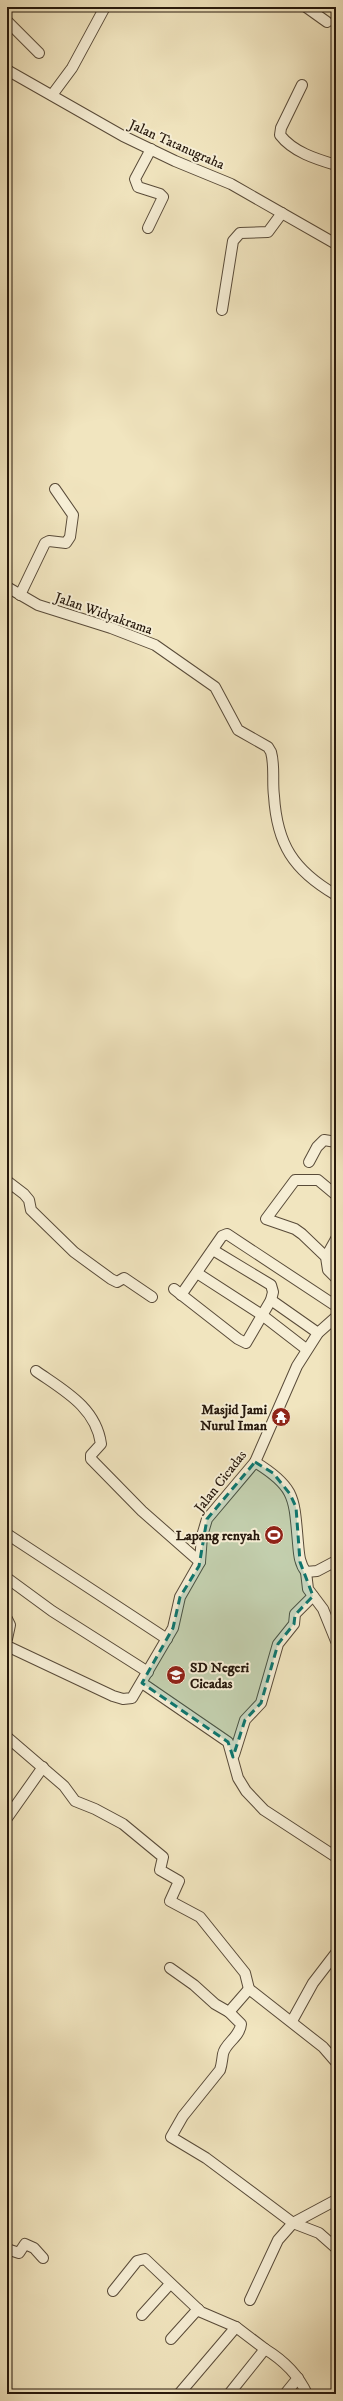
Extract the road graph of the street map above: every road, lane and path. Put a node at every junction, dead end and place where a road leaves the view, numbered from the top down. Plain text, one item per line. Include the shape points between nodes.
1 (105, 7) edge
2 (306, 7) edge
3 (7, 21) edge
4 (326, 22) dead end
5 (39, 53) dead end
6 (7, 70) edge
7 (302, 85) dead end
8 (52, 95) junction
9 (151, 149) junction
10 (336, 165) edge
11 (282, 213) junction
12 (148, 228) dead end
13 (336, 244) edge
14 (222, 310) dead end
15 (55, 489) dead end
16 (7, 587) edge
17 (20, 595) junction
18 (336, 895) edge
19 (336, 1142) edge
20 (309, 1162) dead end
21 (7, 1181) edge
22 (336, 1195) edge
23 (336, 1239) edge
24 (213, 1250) junction
25 (326, 1257) junction
26 (197, 1273) junction
27 (336, 1278) edge
28 (152, 1297) dead end
29 (271, 1300) junction
30 (336, 1306) edge
31 (262, 1315) junction
32 (336, 1317) edge
33 (318, 1333) junction
34 (306, 1349) junction
35 (36, 1371) dead end
36 (255, 1462) junction
37 (7, 1534) edge
38 (336, 1561) edge
39 (200, 1562) junction
40 (306, 1572) junction
41 (7, 1578) edge
42 (313, 1596) junction
43 (7, 1619) edge
44 (7, 1639) edge
45 (167, 1639) junction
46 (336, 1641) edge
47 (7, 1646) edge
48 (148, 1672) junction
49 (142, 1683) junction
50 (7, 1737) edge
51 (233, 1757) junction
52 (43, 1767) junction
53 (7, 1818) edge
54 (336, 1857) edge
55 (336, 1953) edge
56 (170, 1968) dead end
57 (249, 1989) junction
58 (229, 2012) junction
59 (292, 2021) junction
60 (336, 2062) edge
61 (336, 2200) edge
62 (293, 2224) junction
63 (336, 2248) edge
64 (7, 2249) edge
65 (43, 2258) dead end
66 (170, 2284) junction
67 (113, 2291) dead end
68 (250, 2300) dead end
69 (198, 2309) junction
70 (142, 2315) dead end
71 (236, 2327) junction
72 (171, 2339) dead end
73 (265, 2348) junction
74 (298, 2378) junction
75 (179, 2394) edge
76 (229, 2394) edge
77 (285, 2394) edge
78 (307, 2394) edge

1 - 8 street via 72,68
2 - 4 street
3 - 5 street
6 - 8 street, Jalan Tatanugraha
7 - 10 street via 280,135 290,145 308,155
8 - 9 street, Jalan Tatanugraha
9 - 11 street, Jalan Tatanugraha via 231,184
9 - 12 street via 135,179 138,187 162,195
11 - 13 street, Jalan Tatanugraha
11 - 14 street via 268,232 240,233 233,241
15 - 17 street via 73,515 70,540 66,543 45,543
16 - 17 street, Jalan Widyakrama
17 - 18 street, Jalan Widyakrama via 38,605 155,645 215,687 238,730 268,747 271,752 277,828 285,848 306,873
19 - 20 street via 324,1140
21 - 28 street via 24,1194 31,1210 74,1252 111,1279 117,1282 124,1278
22 - 25 street via 318,1180 295,1180 266,1219 295,1229
23 - 25 street
24 - 26 street
24 - 29 street via 266,1280 273,1292
24 - 30 street via 225,1234 230,1236
25 - 27 street via 328,1270
26 - 31 street
26 - 31 street via 177,1292 244,1343
29 - 31 street
29 - 33 street
31 - 34 street
32 - 33 street, Jalan Cicadas
33 - 34 street, Jalan Cicadas
34 - 36 street, Jalan Cicadas via 287,1386
35 - 39 street via 69,1392 89,1415 97,1428 101,1444 91,1455 91,1460 142,1511
36 - 39 street, Jalan Cicadas via 207,1519 202,1536
36 - 40 street via 272,1473 290,1494 296,1507 300,1562
37 - 45 street
38 - 40 street via 317,1571
39 - 45 street, Jalan Cicadas via 180,1597 173,1628
40 - 42 street via 306,1583
41 - 48 street via 52,1611
42 - 46 street via 323,1609
42 - 51 street via 295,1614 294,1624 278,1644 261,1703 245,1720
43 - 44 street via 10,1625
45 - 48 street, Jalan Cicadas
47 - 49 street, Jalan Cicadas via 123,1699 132,1698
48 - 49 street, Jalan Cicadas
49 - 51 street via 228,1742
50 - 52 street
51 - 54 street via 238,1778 264,1810
52 - 53 street
52 - 57 street via 64,1786 75,1801 95,1808 123,1824 163,1857 160,1870 179,1881 170,1901 200,1917 245,1973
55 - 59 street via 313,1984
56 - 58 street
57 - 58 street
57 - 59 street via 284,2018
58 - 62 street via 241,2024 239,2031 223,2053 220,2070 183,2116 171,2137 206,2158
59 - 60 street via 323,2047
61 - 62 street
62 - 63 street via 319,2233
62 - 68 street via 278,2240
64 - 65 street via 19,2253 25,2244
66 - 67 street via 142,2259 137,2261
66 - 69 street
66 - 70 street
69 - 71 street
69 - 72 street
71 - 73 street
71 - 75 street
73 - 74 street via 279,2357
73 - 76 street
74 - 77 street
74 - 78 street

